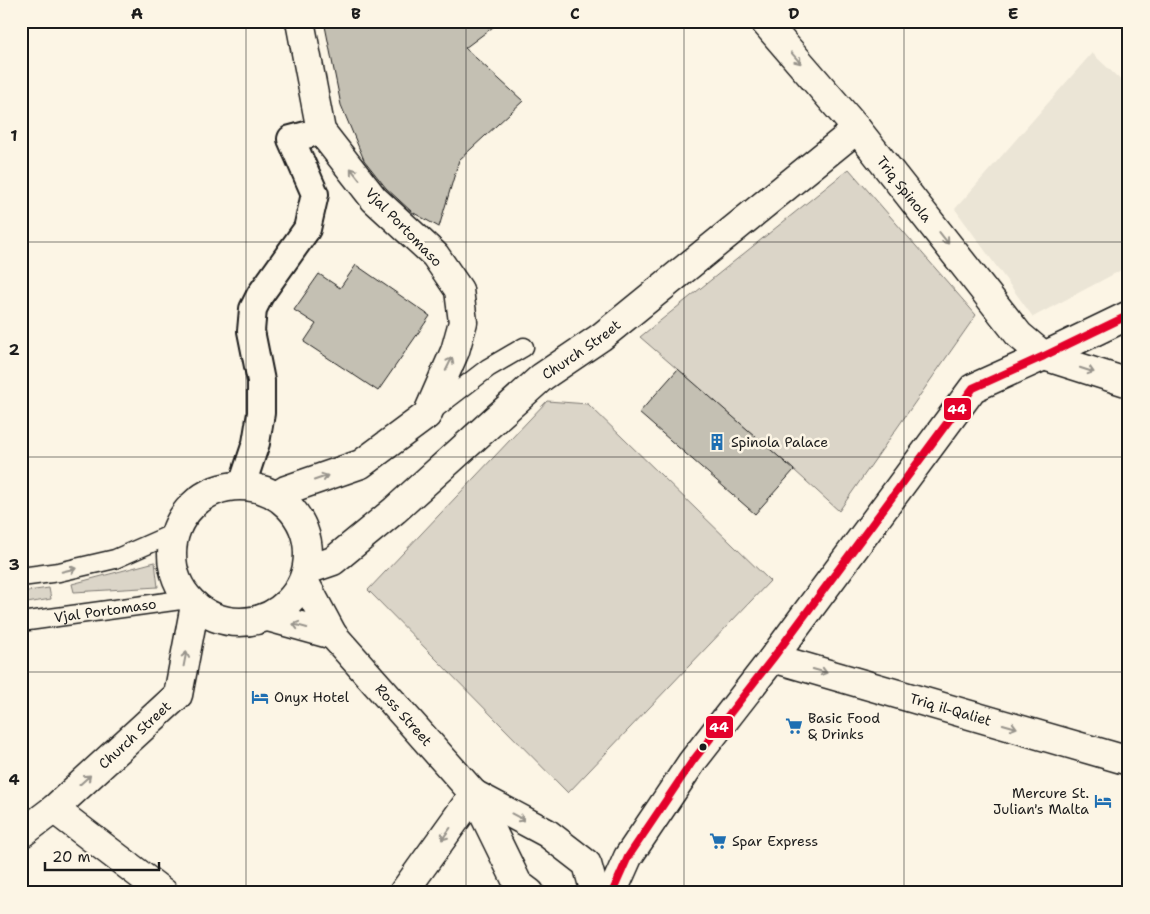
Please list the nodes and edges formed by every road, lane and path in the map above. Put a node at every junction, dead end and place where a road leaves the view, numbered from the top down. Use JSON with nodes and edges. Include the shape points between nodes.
{"nodes":[{"id":1,"x":300,"y":21,"type":"edge"},
{"id":2,"x":764,"y":21,"type":"edge"},
{"id":3,"x":858,"y":129,"type":"junction"},
{"id":4,"x":321,"y":131,"type":"junction"},
{"id":5,"x":1129,"y":316,"type":"edge"},
{"id":6,"x":524,"y":347,"type":"dead end"},
{"id":7,"x":1044,"y":356,"type":"junction"},
{"id":8,"x":1129,"y":383,"type":"edge"},
{"id":9,"x":427,"y":415,"type":"junction"},
{"id":10,"x":242,"y":485,"type":"junction"},
{"id":11,"x":276,"y":496,"type":"junction"},
{"id":12,"x":174,"y":533,"type":"junction"},
{"id":13,"x":305,"y":575,"type":"junction"},
{"id":14,"x":21,"y":577,"type":"edge"},
{"id":15,"x":191,"y":602,"type":"junction"},
{"id":16,"x":268,"y":617,"type":"junction"},
{"id":17,"x":21,"y":622,"type":"edge"},
{"id":18,"x":333,"y":635,"type":"junction"},
{"id":19,"x":773,"y":658,"type":"junction"},
{"id":20,"x":1129,"y":761,"type":"edge"},
{"id":21,"x":474,"y":794,"type":"junction"},
{"id":22,"x":54,"y":809,"type":"junction"},
{"id":23,"x":21,"y":834,"type":"edge"},
{"id":24,"x":164,"y":893,"type":"edge"},
{"id":25,"x":403,"y":893,"type":"edge"},
{"id":26,"x":530,"y":893,"type":"edge"},
{"id":27,"x":595,"y":893,"type":"edge"},
{"id":28,"x":612,"y":893,"type":"edge"}],
"edges":[{"from":1,"to":4,"type":"street","name":"Vjal Portomaso"},
{"from":2,"to":3,"type":"street","name":"Triq Spinola","one_way":true},
{"from":3,"to":7,"type":"street","name":"Triq Spinola","one_way":true,"via":[[1019,335]]},
{"from":3,"to":13,"type":"street","name":"Church Street","via":[[601,337],[542,376],[333,562]]},
{"from":9,"to":4,"type":"street","name":"Vjal Portomaso","one_way":true,"via":[[459,337],[462,322],[459,290],[435,255],[374,199]]},
{"from":4,"to":10,"type":"street","via":[[291,139],[315,194],[307,229],[253,310],[251,331],[261,381],[260,413],[256,444]]},
{"from":5,"to":7,"type":"street"},
{"from":6,"to":9,"type":"lane","via":[[488,368]]},
{"from":7,"to":8,"type":"street","one_way":true},
{"from":7,"to":19,"type":"street","via":[[972,388]]},
{"from":11,"to":9,"type":"street","name":"Vjal Portomaso","one_way":true,"via":[[361,464]]},
{"from":10,"to":11,"type":"street","via":[[260,488]]},
{"from":10,"to":12,"type":"street","via":[[224,487],[193,503]]},
{"from":11,"to":13,"type":"street","via":[[301,522],[307,539]]},
{"from":14,"to":12,"type":"lane","one_way":true,"via":[[115,559]]},
{"from":12,"to":15,"type":"street","via":[[171,556],[176,579]]},
{"from":13,"to":16,"type":"street","via":[[295,596],[283,609]]},
{"from":13,"to":18,"type":"street","name":"Ross Street"},
{"from":15,"to":16,"type":"street","via":[[211,616],[229,622],[249,622]]},
{"from":15,"to":17,"type":"lane","name":"Vjal Portomaso"},
{"from":22,"to":15,"type":"street","name":"Church Street","one_way":true,"via":[[178,695]]},
{"from":18,"to":16,"type":"street","one_way":true},
{"from":18,"to":21,"type":"street","name":"Ross Street"},
{"from":19,"to":20,"type":"street","name":"Triq il-Qaliet","one_way":true},
{"from":19,"to":28,"type":"street","via":[[692,762],[628,856]]},
{"from":21,"to":25,"type":"street","one_way":true},
{"from":21,"to":26,"type":"street","name":"Ross Street","via":[[518,884]]},
{"from":21,"to":27,"type":"street","name":"Ross Street","one_way":true,"via":[[548,833],[587,864]]},
{"from":22,"to":23,"type":"street","name":"Church Street"},
{"from":22,"to":24,"type":"street"}]}
